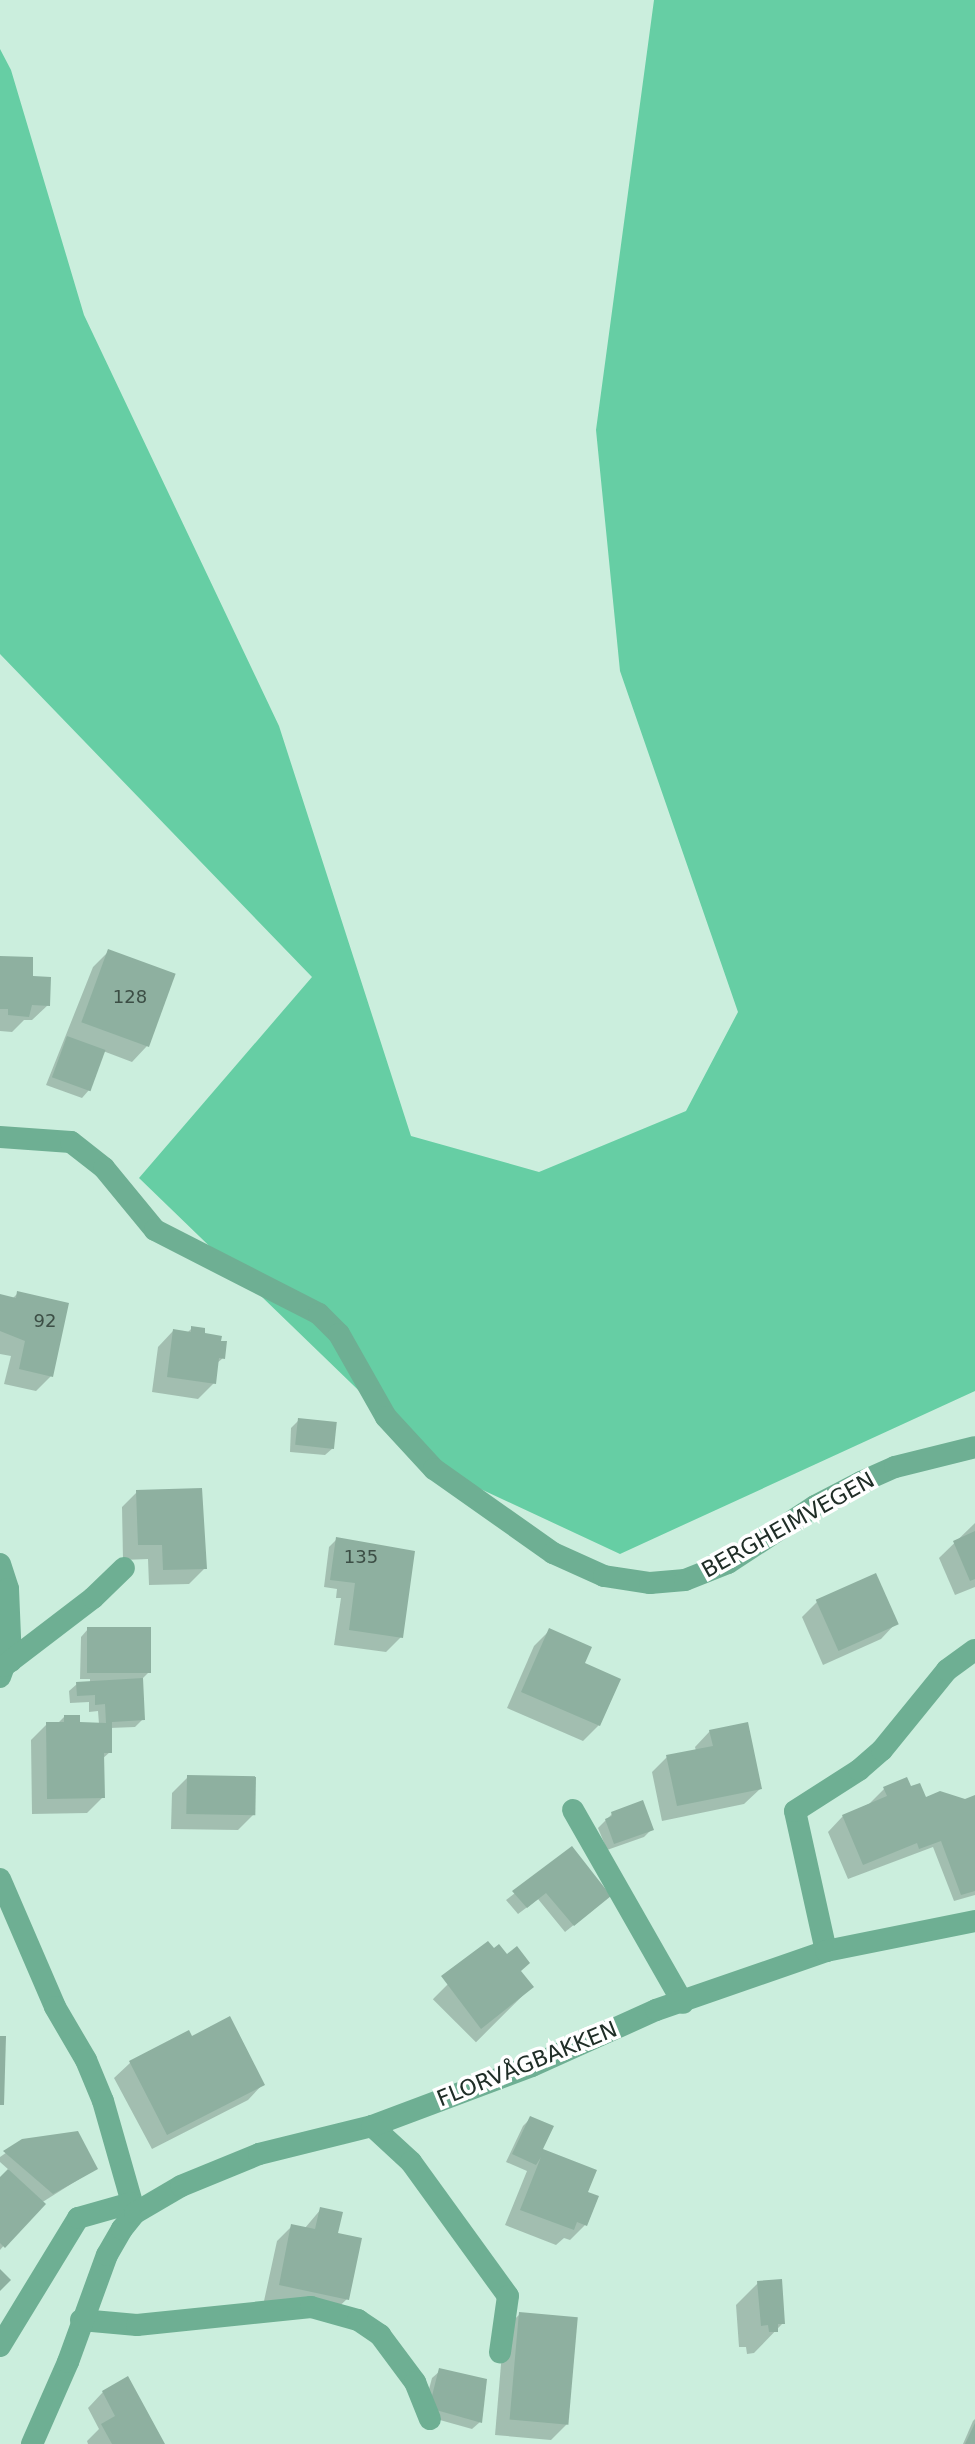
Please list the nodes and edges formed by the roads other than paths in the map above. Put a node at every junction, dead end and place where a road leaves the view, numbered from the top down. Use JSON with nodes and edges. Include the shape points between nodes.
{"nodes":[{"id":1,"x":0,"y":1137,"type":"edge"},
{"id":2,"x":975,"y":1447,"type":"edge"},
{"id":3,"x":0,"y":1564,"type":"edge"},
{"id":4,"x":124,"y":1568,"type":"dead end"},
{"id":5,"x":975,"y":1650,"type":"edge"},
{"id":6,"x":5,"y":1669,"type":"edge"},
{"id":7,"x":573,"y":1810,"type":"dead end"},
{"id":8,"x":0,"y":1879,"type":"edge"},
{"id":9,"x":975,"y":1921,"type":"edge"},
{"id":10,"x":826,"y":1951,"type":"junction"},
{"id":11,"x":683,"y":2003,"type":"junction"},
{"id":12,"x":372,"y":2126,"type":"junction"},
{"id":13,"x":133,"y":2208,"type":"junction"},
{"id":14,"x":81,"y":2320,"type":"junction"},
{"id":15,"x":0,"y":2346,"type":"edge"},
{"id":16,"x":500,"y":2352,"type":"dead end"},
{"id":17,"x":430,"y":2419,"type":"dead end"},
{"id":18,"x":32,"y":2444,"type":"edge"}],
"edges":[{"from":1,"to":2,"type":"street","name":"BERGHEIMVEGEN","via":[[71,1142],[104,1168],[155,1230],[319,1314],[339,1334],[386,1417],[434,1469],[553,1553],[604,1576],[650,1583],[685,1580],[728,1563],[861,1482],[895,1467]]},
{"from":3,"to":6,"type":"street","via":[[8,1589]]},
{"from":4,"to":6,"type":"street"},
{"from":5,"to":10,"type":"street","via":[[947,1670],[882,1750],[795,1811]]},
{"from":7,"to":11,"type":"street"},
{"from":8,"to":13,"type":"street","via":[[103,2101]]},
{"from":9,"to":10,"type":"street","name":"FLORVÅGBAKKEN"},
{"from":10,"to":11,"type":"street","name":"FLORVÅGBAKKEN"},
{"from":11,"to":12,"type":"street","name":"FLORVÅGBAKKEN"},
{"from":12,"to":13,"type":"street","name":"FLORVÅGBAKKEN","via":[[239,2161]]},
{"from":12,"to":16,"type":"street","via":[[411,2162],[508,2296]]},
{"from":13,"to":14,"type":"street","name":"FLORVÅGBAKKEN"},
{"from":13,"to":15,"type":"street","name":"FLORVÅGBAKKEN","via":[[78,2218]]},
{"from":14,"to":17,"type":"street","via":[[137,2325],[253,2311],[323,2310],[358,2320],[380,2335],[415,2382]]},
{"from":14,"to":18,"type":"street","name":"FLORVÅGBAKKEN"}]}
